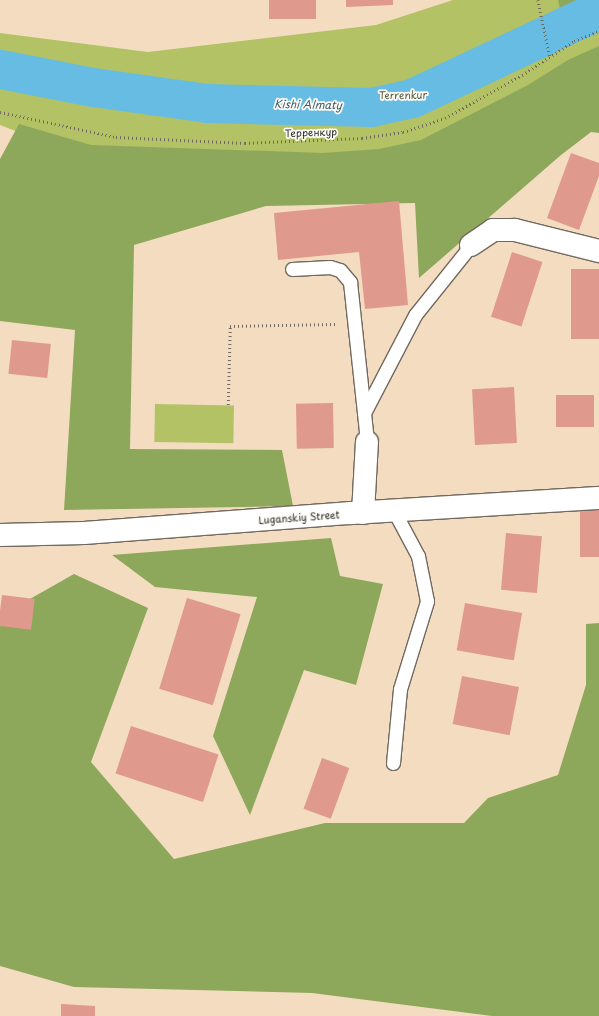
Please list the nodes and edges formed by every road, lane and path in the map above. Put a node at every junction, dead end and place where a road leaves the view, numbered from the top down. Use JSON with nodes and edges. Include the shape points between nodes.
{"nodes":[{"id":1,"x":538,"y":0,"type":"edge"},
{"id":2,"x":599,"y":31,"type":"edge"},
{"id":3,"x":550,"y":57,"type":"junction"},
{"id":4,"x":0,"y":112,"type":"edge"},
{"id":5,"x":471,"y":245,"type":"joint"},
{"id":6,"x":599,"y":251,"type":"edge"},
{"id":7,"x":292,"y":269,"type":"dead end"},
{"id":8,"x":356,"y":336,"type":"junction"},
{"id":9,"x":228,"y":405,"type":"dead end"},
{"id":10,"x":364,"y":413,"type":"junction"},
{"id":11,"x":368,"y":442,"type":"joint"},
{"id":12,"x":599,"y":498,"type":"edge"},
{"id":13,"x":394,"y":511,"type":"junction"},
{"id":14,"x":363,"y":513,"type":"junction"},
{"id":15,"x":0,"y":535,"type":"edge"},
{"id":16,"x":393,"y":763,"type":"dead end"}],
"edges":[{"from":1,"to":3,"type":"path"},
{"from":2,"to":3,"type":"path","name":"Терренкур","via":[[574,41]]},
{"from":3,"to":4,"type":"path","name":"Терренкур","via":[[445,118],[403,132],[362,138],[245,143],[116,137]]},
{"from":5,"to":6,"type":"street","via":[[493,230],[515,230]]},
{"from":5,"to":10,"type":"lane","via":[[415,315]]},
{"from":7,"to":8,"type":"lane","via":[[330,267],[340,270],[350,282]]},
{"from":8,"to":9,"type":"path","via":[[336,337],[335,323],[230,326]]},
{"from":8,"to":10,"type":"lane"},
{"from":10,"to":11,"type":"lane"},
{"from":11,"to":14,"type":"street"},
{"from":12,"to":13,"type":"street","name":"Luganskiy Street"},
{"from":13,"to":14,"type":"street","name":"Luganskiy Street"},
{"from":13,"to":16,"type":"lane","via":[[418,556],[427,601],[400,689]]},
{"from":14,"to":15,"type":"street","name":"Luganskiy Street","via":[[84,532]]}]}
